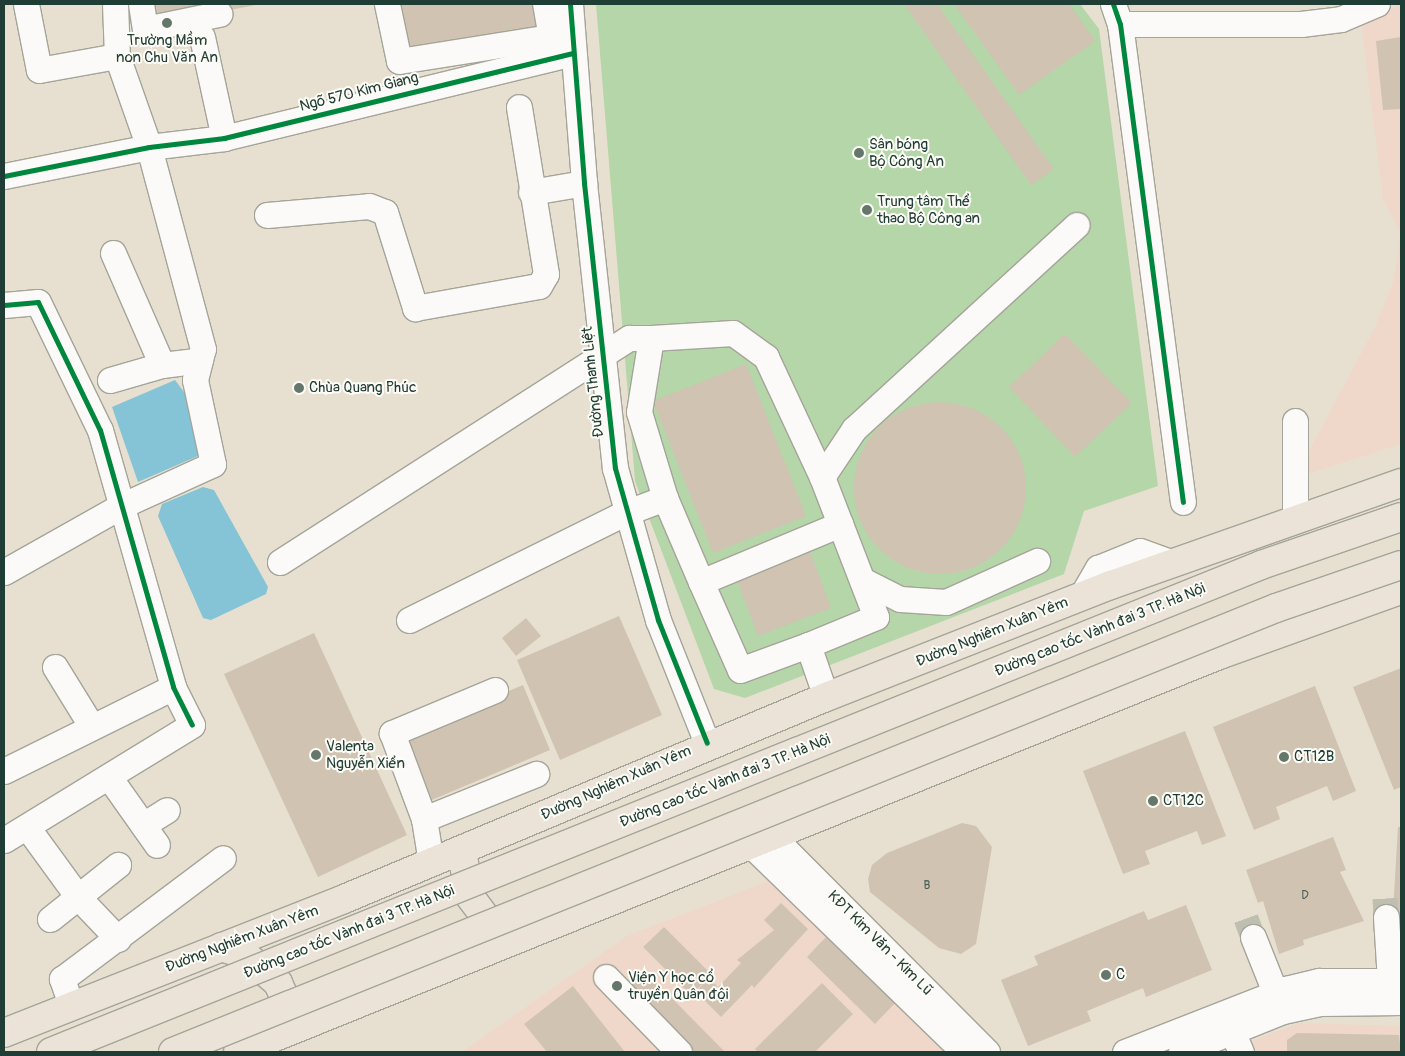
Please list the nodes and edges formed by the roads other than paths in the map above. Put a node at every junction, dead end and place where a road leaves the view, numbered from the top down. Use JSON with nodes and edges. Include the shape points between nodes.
{"nodes":[{"id":1,"x":26,"y":4,"type":"edge"},
{"id":2,"x":115,"y":4,"type":"edge"},
{"id":3,"x":141,"y":4,"type":"edge"},
{"id":4,"x":387,"y":4,"type":"edge"},
{"id":5,"x":546,"y":4,"type":"edge"},
{"id":6,"x":570,"y":4,"type":"edge"},
{"id":7,"x":1377,"y":4,"type":"edge"},
{"id":8,"x":220,"y":14,"type":"dead end"},
{"id":9,"x":1117,"y":14,"type":"edge"},
{"id":10,"x":202,"y":37,"type":"dead end"},
{"id":11,"x":573,"y":53,"type":"junction"},
{"id":12,"x":117,"y":56,"type":"junction"},
{"id":13,"x":519,"y":107,"type":"dead end"},
{"id":14,"x":224,"y":138,"type":"junction"},
{"id":15,"x":149,"y":147,"type":"junction"},
{"id":16,"x":4,"y":176,"type":"edge"},
{"id":17,"x":584,"y":183,"type":"junction"},
{"id":18,"x":531,"y":192,"type":"junction"},
{"id":19,"x":267,"y":215,"type":"dead end"},
{"id":20,"x":1077,"y":225,"type":"dead end"},
{"id":21,"x":113,"y":253,"type":"dead end"},
{"id":22,"x":4,"y":305,"type":"edge"},
{"id":23,"x":651,"y":338,"type":"junction"},
{"id":24,"x":602,"y":354,"type":"junction"},
{"id":25,"x":200,"y":360,"type":"junction"},
{"id":26,"x":162,"y":365,"type":"junction"},
{"id":27,"x":110,"y":380,"type":"dead end"},
{"id":28,"x":1295,"y":421,"type":"dead end"},
{"id":29,"x":822,"y":477,"type":"junction"},
{"id":30,"x":1401,"y":483,"type":"edge"},
{"id":31,"x":665,"y":498,"type":"junction"},
{"id":32,"x":1183,"y":502,"type":"dead end"},
{"id":33,"x":121,"y":506,"type":"junction"},
{"id":34,"x":625,"y":513,"type":"junction"},
{"id":35,"x":1401,"y":517,"type":"edge"},
{"id":36,"x":1295,"y":520,"type":"junction"},
{"id":37,"x":840,"y":524,"type":"junction"},
{"id":38,"x":1037,"y":561,"type":"dead end"},
{"id":39,"x":280,"y":562,"type":"dead end"},
{"id":40,"x":1401,"y":565,"type":"edge"},
{"id":41,"x":4,"y":572,"type":"edge"},
{"id":42,"x":862,"y":580,"type":"junction"},
{"id":43,"x":701,"y":582,"type":"junction"},
{"id":44,"x":1401,"y":590,"type":"edge"},
{"id":45,"x":409,"y":620,"type":"dead end"},
{"id":46,"x":808,"y":645,"type":"junction"},
{"id":47,"x":55,"y":667,"type":"dead end"},
{"id":48,"x":173,"y":688,"type":"junction"},
{"id":49,"x":495,"y":690,"type":"dead end"},
{"id":50,"x":826,"y":696,"type":"junction"},
{"id":51,"x":92,"y":728,"type":"junction"},
{"id":52,"x":707,"y":743,"type":"junction"},
{"id":53,"x":4,"y":771,"type":"edge"},
{"id":54,"x":536,"y":774,"type":"dead end"},
{"id":55,"x":110,"y":777,"type":"junction"},
{"id":56,"x":167,"y":810,"type":"dead end"},
{"id":57,"x":424,"y":818,"type":"junction"},
{"id":58,"x":27,"y":826,"type":"junction"},
{"id":59,"x":760,"y":839,"type":"junction"},
{"id":60,"x":4,"y":840,"type":"edge"},
{"id":61,"x":467,"y":848,"type":"junction"},
{"id":62,"x":223,"y":858,"type":"dead end"},
{"id":63,"x":431,"y":862,"type":"junction"},
{"id":64,"x":118,"y":865,"type":"dead end"},
{"id":65,"x":78,"y":897,"type":"junction"},
{"id":66,"x":1386,"y":916,"type":"tunnel mouth"},
{"id":67,"x":50,"y":919,"type":"dead end"},
{"id":68,"x":1254,"y":937,"type":"tunnel mouth"},
{"id":69,"x":508,"y":939,"type":"junction"},
{"id":70,"x":118,"y":940,"type":"junction"},
{"id":71,"x":221,"y":947,"type":"junction"},
{"id":72,"x":606,"y":978,"type":"dead end"},
{"id":73,"x":1398,"y":988,"type":"edge"},
{"id":74,"x":1358,"y":991,"type":"junction"},
{"id":75,"x":1275,"y":992,"type":"junction"},
{"id":76,"x":926,"y":1002,"type":"junction"},
{"id":77,"x":71,"y":1006,"type":"junction"},
{"id":78,"x":1243,"y":1027,"type":"edge"},
{"id":79,"x":4,"y":1033,"type":"edge"},
{"id":80,"x":281,"y":1035,"type":"junction"},
{"id":81,"x":4,"y":1042,"type":"edge"},
{"id":82,"x":665,"y":1048,"type":"edge"},
{"id":83,"x":11,"y":1052,"type":"edge"},
{"id":84,"x":51,"y":1052,"type":"edge"},
{"id":85,"x":173,"y":1052,"type":"edge"},
{"id":86,"x":238,"y":1052,"type":"edge"},
{"id":87,"x":964,"y":1052,"type":"edge"},
{"id":88,"x":987,"y":1052,"type":"edge"},
{"id":89,"x":1125,"y":1052,"type":"edge"},
{"id":90,"x":1181,"y":1052,"type":"edge"}],
"edges":[{"from":1,"to":12,"type":"street","via":[[39,70]]},
{"from":2,"to":12,"type":"street"},
{"from":3,"to":8,"type":"street","via":[[145,29]]},
{"from":4,"to":5,"type":"street","via":[[399,61],[551,37]]},
{"from":6,"to":11,"type":"street","name":"Đường Thanh Liệt"},
{"from":7,"to":9,"type":"street","via":[[1342,19],[1301,24]]},
{"from":9,"to":32,"type":"street"},
{"from":10,"to":14,"type":"street"},
{"from":11,"to":14,"type":"street","name":"Ngõ 570 Kim Giang"},
{"from":11,"to":17,"type":"street","name":"Đường Thanh Liệt"},
{"from":12,"to":15,"type":"street"},
{"from":13,"to":18,"type":"street"},
{"from":14,"to":15,"type":"street","name":"Ngõ 570 Kim Giang"},
{"from":15,"to":16,"type":"street","name":"Ngõ 570 Kim Giang"},
{"from":15,"to":25,"type":"street","via":[[203,349]]},
{"from":17,"to":18,"type":"street"},
{"from":17,"to":24,"type":"street","name":"Đường Thanh Liệt"},
{"from":18,"to":19,"type":"street","via":[[544,282],[415,308],[385,212],[369,206]]},
{"from":20,"to":29,"type":"street","via":[[854,429]]},
{"from":21,"to":26,"type":"street"},
{"from":22,"to":33,"type":"street","via":[[38,302],[100,430]]},
{"from":23,"to":24,"type":"street","via":[[629,338]]},
{"from":23,"to":29,"type":"street","via":[[733,333],[766,357]]},
{"from":23,"to":31,"type":"street","via":[[639,412]]},
{"from":24,"to":34,"type":"street","name":"Đường Thanh Liệt","via":[[615,468]]},
{"from":24,"to":39,"type":"street"},
{"from":25,"to":26,"type":"street"},
{"from":25,"to":33,"type":"street","via":[[194,380],[213,464]]},
{"from":26,"to":27,"type":"street"},
{"from":28,"to":36,"type":"street"},
{"from":29,"to":37,"type":"street"},
{"from":30,"to":36,"type":"main road","name":"Đường Nghiêm Xuân Yêm"},
{"from":31,"to":34,"type":"street"},
{"from":31,"to":43,"type":"street"},
{"from":33,"to":41,"type":"street"},
{"from":33,"to":48,"type":"street"},
{"from":34,"to":45,"type":"street"},
{"from":34,"to":52,"type":"street","name":"Đường Thanh Liệt","via":[[658,620]]},
{"from":35,"to":84,"type":"main road","name":"Đường cao tốc Vành đai 3 TP. Hà Nội","bridge":true,"via":[[1252,569]]},
{"from":36,"to":50,"type":"main road","name":"Đường Nghiêm Xuân Yêm","via":[[1081,597]]},
{"from":37,"to":42,"type":"street"},
{"from":37,"to":43,"type":"street"},
{"from":38,"to":42,"type":"street","via":[[946,602],[900,599]]},
{"from":40,"to":85,"type":"main road","bridge":true,"via":[[1276,608]]},
{"from":42,"to":46,"type":"street","via":[[876,617]]},
{"from":43,"to":46,"type":"street","via":[[740,670]]},
{"from":44,"to":59,"type":"main road","via":[[1228,652]]},
{"from":46,"to":50,"type":"street"},
{"from":47,"to":51,"type":"street"},
{"from":48,"to":51,"type":"street"},
{"from":48,"to":55,"type":"street","via":[[192,726]]},
{"from":49,"to":57,"type":"street","via":[[392,733]]},
{"from":50,"to":52,"type":"main road","name":"Đường Nghiêm Xuân Yêm"},
{"from":51,"to":53,"type":"street"},
{"from":52,"to":61,"type":"main road","name":"Đường Nghiêm Xuân Yêm"},
{"from":54,"to":57,"type":"street"},
{"from":55,"to":56,"type":"street","via":[[150,835]]},
{"from":55,"to":58,"type":"street"},
{"from":57,"to":63,"type":"street"},
{"from":58,"to":60,"type":"street"},
{"from":58,"to":65,"type":"street"},
{"from":59,"to":69,"type":"main road"},
{"from":59,"to":76,"type":"street","name":"KĐT Kim Văn - Kim Lũ"},
{"from":61,"to":63,"type":"main road","name":"Đường Nghiêm Xuân Yêm"},
{"from":61,"to":69,"type":"main road","via":[[462,869],[468,894],[488,922]]},
{"from":62,"to":70,"type":"street"},
{"from":63,"to":71,"type":"main road","name":"Đường Nghiêm Xuân Yêm"},
{"from":64,"to":65,"type":"street"},
{"from":65,"to":67,"type":"street"},
{"from":65,"to":70,"type":"street"},
{"from":66,"to":73,"type":"street"},
{"from":68,"to":75,"type":"street"},
{"from":69,"to":80,"type":"main road"},
{"from":70,"to":77,"type":"street","via":[[62,979]]},
{"from":71,"to":77,"type":"main road","name":"Đường Nghiêm Xuân Yêm"},
{"from":71,"to":80,"type":"main road","via":[[244,954],[278,983],[283,994]]},
{"from":72,"to":82,"type":"street"},
{"from":73,"to":74,"type":"street"},
{"from":74,"to":75,"type":"street","via":[[1319,981]]},
{"from":74,"to":78,"type":"street"},
{"from":75,"to":78,"type":"street"},
{"from":76,"to":87,"type":"street","name":"KĐT Kim Văn - Kim Lũ"},
{"from":76,"to":88,"type":"street","name":"KĐT Kim Văn - Kim Lũ"},
{"from":77,"to":79,"type":"main road","name":"Đường Nghiêm Xuân Yêm"},
{"from":78,"to":89,"type":"street"},
{"from":78,"to":90,"type":"street"},
{"from":80,"to":86,"type":"main road"},
{"from":81,"to":83,"type":"main road"}]}
